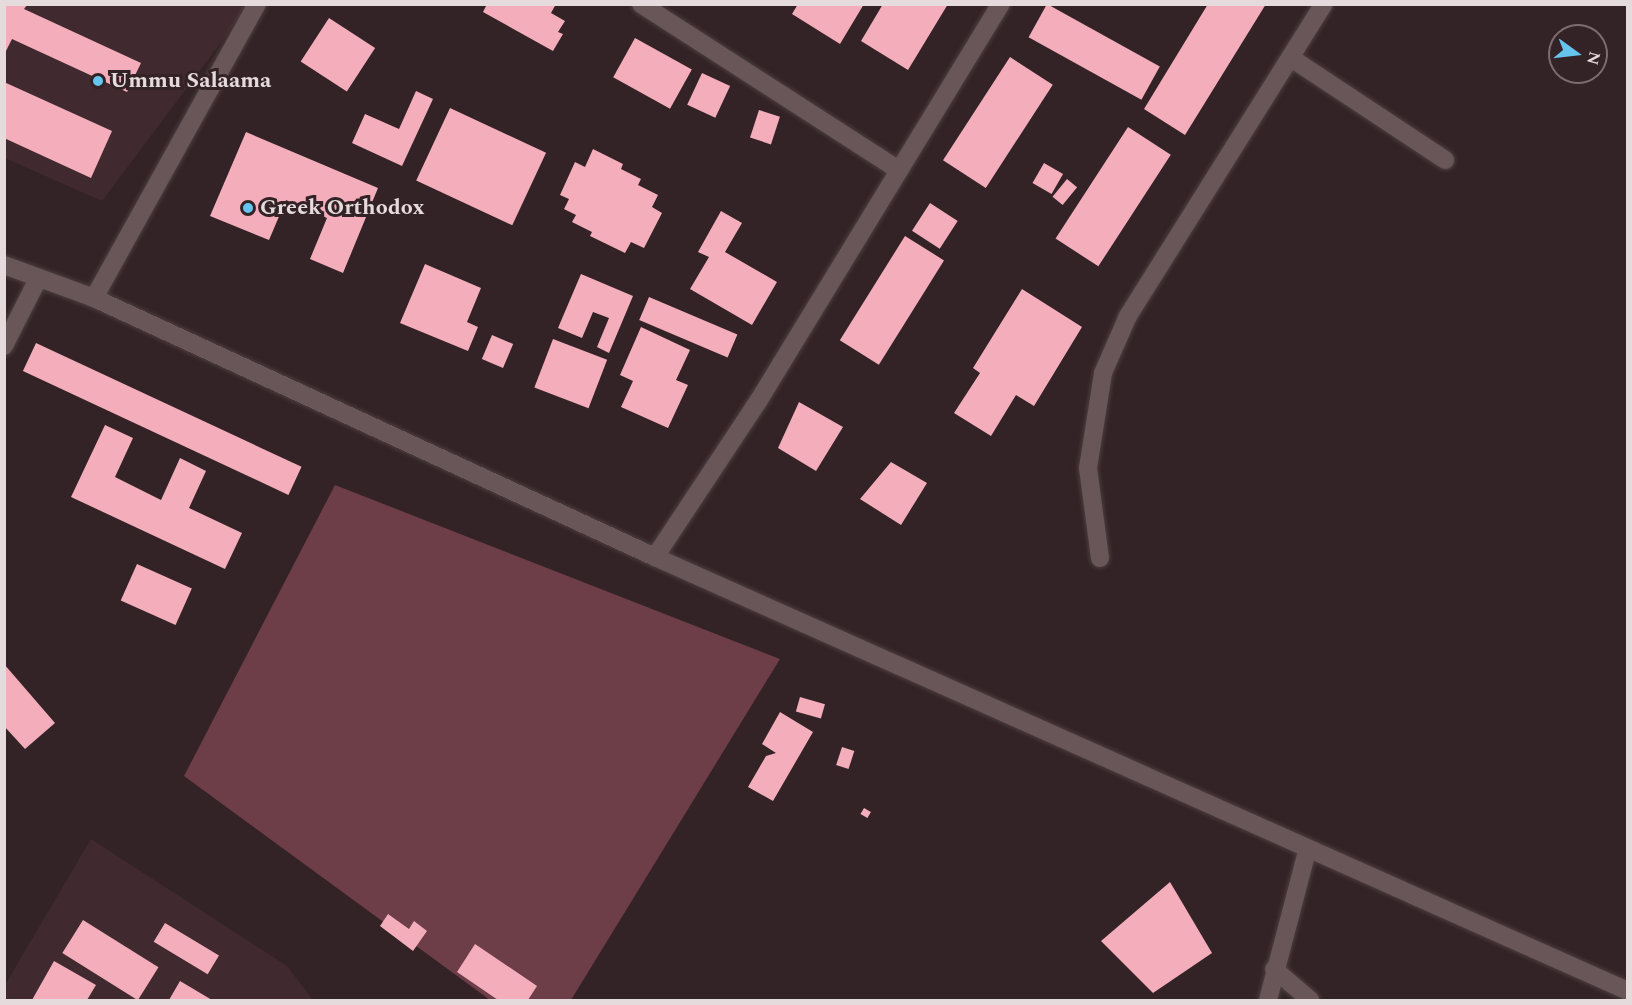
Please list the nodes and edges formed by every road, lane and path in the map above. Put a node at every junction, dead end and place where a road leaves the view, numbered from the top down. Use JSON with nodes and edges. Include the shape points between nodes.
{"nodes":[{"id":1,"x":257,"y":4,"type":"edge"},
{"id":2,"x":641,"y":4,"type":"edge"},
{"id":3,"x":1001,"y":4,"type":"edge"},
{"id":4,"x":1324,"y":4,"type":"edge"},
{"id":5,"x":1291,"y":58,"type":"junction"},
{"id":6,"x":1445,"y":160,"type":"dead end"},
{"id":7,"x":898,"y":170,"type":"junction"},
{"id":8,"x":4,"y":265,"type":"edge"},
{"id":9,"x":38,"y":279,"type":"junction"},
{"id":10,"x":94,"y":298,"type":"junction"},
{"id":11,"x":4,"y":346,"type":"edge"},
{"id":12,"x":654,"y":557,"type":"junction"},
{"id":13,"x":1100,"y":558,"type":"dead end"},
{"id":14,"x":1307,"y":851,"type":"junction"},
{"id":15,"x":1274,"y":969,"type":"junction"},
{"id":16,"x":1628,"y":991,"type":"edge"},
{"id":17,"x":1268,"y":1000,"type":"edge"},
{"id":18,"x":1310,"y":1000,"type":"edge"}],
"edges":[{"from":1,"to":10,"type":"street"},
{"from":2,"to":7,"type":"street"},
{"from":3,"to":7,"type":"street"},
{"from":4,"to":5,"type":"street"},
{"from":5,"to":6,"type":"street"},
{"from":5,"to":13,"type":"street","via":[[1128,316],[1103,374],[1088,468]]},
{"from":7,"to":12,"type":"street","via":[[759,400]]},
{"from":8,"to":9,"type":"street"},
{"from":9,"to":10,"type":"street"},
{"from":9,"to":11,"type":"street"},
{"from":10,"to":12,"type":"street"},
{"from":12,"to":14,"type":"street"},
{"from":14,"to":15,"type":"street"},
{"from":14,"to":16,"type":"street"},
{"from":15,"to":17,"type":"street"},
{"from":15,"to":18,"type":"street"}]}
